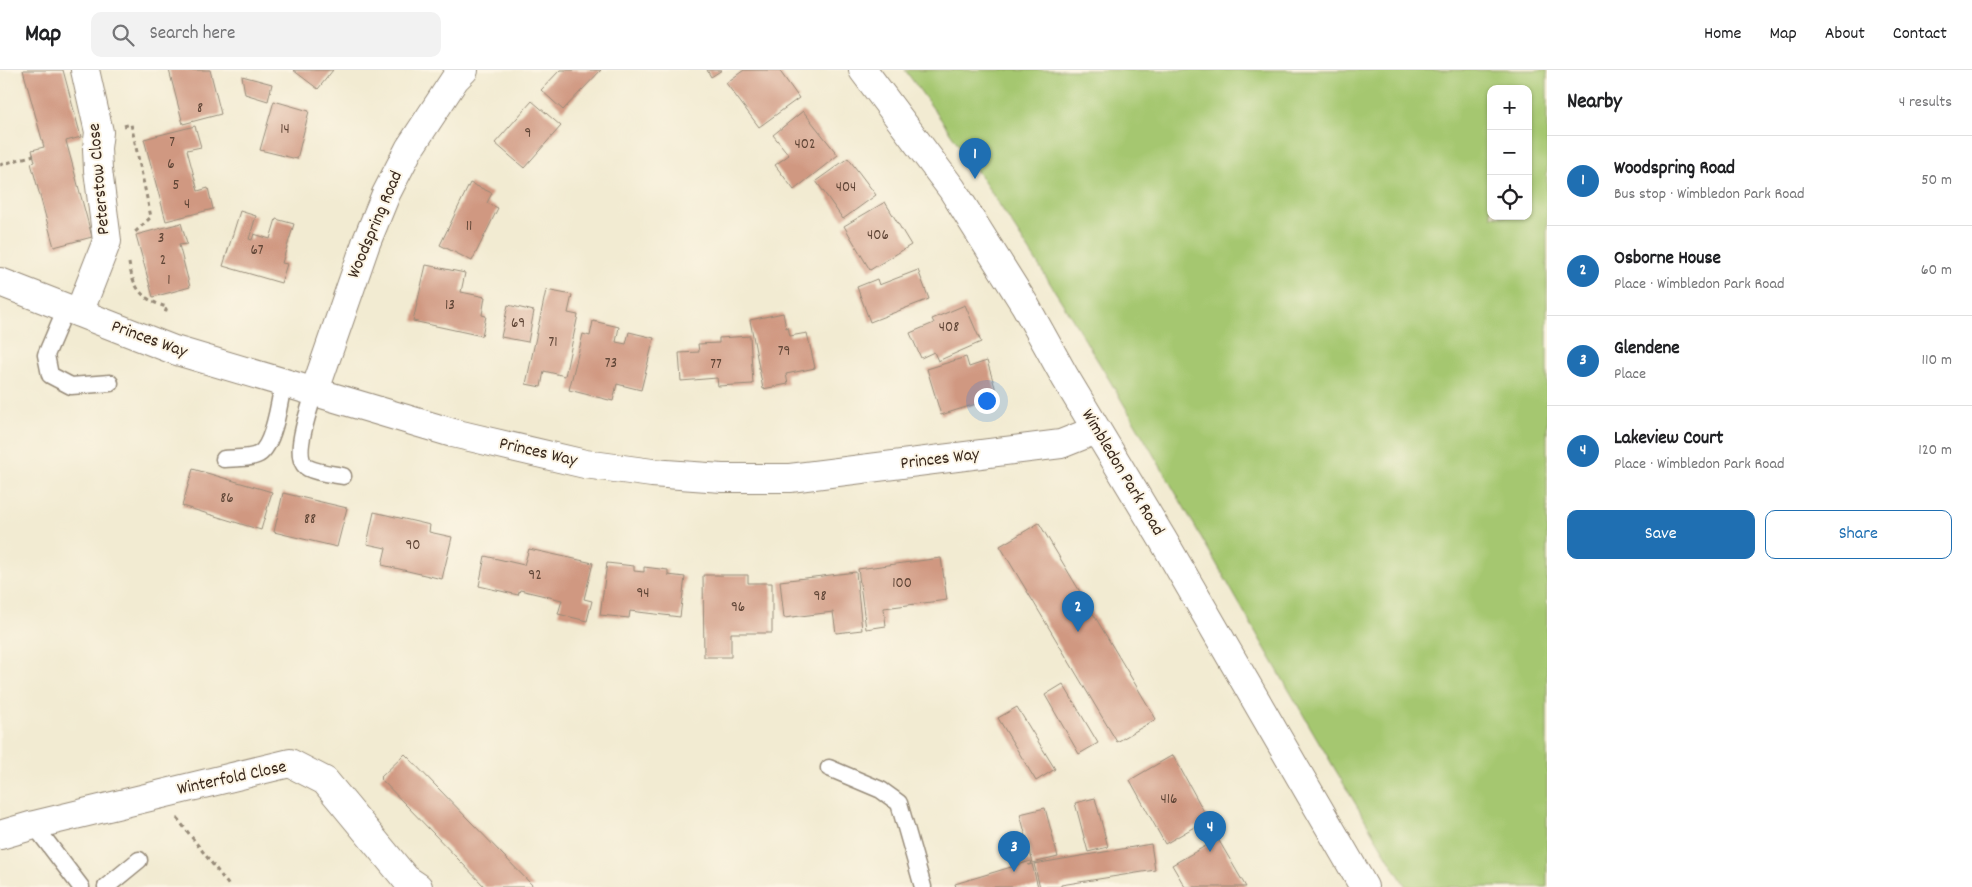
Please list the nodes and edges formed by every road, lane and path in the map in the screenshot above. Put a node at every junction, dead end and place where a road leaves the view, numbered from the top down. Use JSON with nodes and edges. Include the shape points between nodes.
{"nodes":[{"id":1,"x":84,"y":70,"type":"edge"},
{"id":2,"x":464,"y":70,"type":"edge"},
{"id":3,"x":863,"y":70,"type":"edge"},
{"id":4,"x":99,"y":132,"type":"junction"},
{"id":5,"x":34,"y":155,"type":"dead end"},
{"id":6,"x":0,"y":165,"type":"edge"},
{"id":7,"x":131,"y":236,"type":"dead end"},
{"id":8,"x":128,"y":256,"type":"dead end"},
{"id":9,"x":0,"y":282,"type":"edge"},
{"id":10,"x":72,"y":311,"type":"junction"},
{"id":11,"x":155,"y":343,"type":"junction"},
{"id":12,"x":110,"y":383,"type":"dead end"},
{"id":13,"x":283,"y":383,"type":"junction"},
{"id":14,"x":314,"y":393,"type":"junction"},
{"id":15,"x":1096,"y":430,"type":"junction"},
{"id":16,"x":224,"y":459,"type":"dead end"},
{"id":17,"x":343,"y":476,"type":"dead end"},
{"id":18,"x":829,"y":768,"type":"dead end"},
{"id":19,"x":159,"y":794,"type":"junction"},
{"id":20,"x":34,"y":825,"type":"junction"},
{"id":21,"x":0,"y":835,"type":"edge"},
{"id":22,"x":139,"y":860,"type":"dead end"},
{"id":23,"x":81,"y":887,"type":"edge"},
{"id":24,"x":106,"y":887,"type":"edge"},
{"id":25,"x":230,"y":887,"type":"edge"},
{"id":26,"x":418,"y":887,"type":"edge"},
{"id":27,"x":923,"y":887,"type":"edge"},
{"id":28,"x":1364,"y":887,"type":"edge"}],
"edges":[{"from":1,"to":4,"type":"street","name":"Peterstow Close"},
{"from":2,"to":14,"type":"street","name":"Woodspring Road","via":[[409,149],[386,194]]},
{"from":3,"to":15,"type":"street","name":"Wimbledon Park Road","via":[[952,189],[1025,305]]},
{"from":4,"to":7,"type":"path","via":[[131,124],[152,217]]},
{"from":4,"to":10,"type":"street","name":"Peterstow Close","via":[[98,170],[107,241]]},
{"from":5,"to":6,"type":"path"},
{"from":8,"to":11,"type":"path","via":[[132,278],[143,296],[167,307]]},
{"from":9,"to":10,"type":"street","name":"Princes Way"},
{"from":10,"to":11,"type":"street","name":"Princes Way"},
{"from":10,"to":12,"type":"lane","via":[[46,355],[50,375],[71,386]]},
{"from":11,"to":13,"type":"street","name":"Princes Way"},
{"from":13,"to":14,"type":"street","name":"Princes Way"},
{"from":13,"to":16,"type":"lane","via":[[267,446],[254,456]]},
{"from":14,"to":15,"type":"street","name":"Princes Way","via":[[452,434],[585,464],[722,478],[790,478],[1018,450],[1061,444]]},
{"from":14,"to":17,"type":"lane","via":[[300,460],[306,467]]},
{"from":15,"to":28,"type":"street","name":"Wimbledon Park Road"},
{"from":18,"to":27,"type":"lane","via":[[881,790],[898,803]]},
{"from":19,"to":20,"type":"street","name":"Winterfold Close"},
{"from":19,"to":25,"type":"path"},
{"from":19,"to":26,"type":"street","name":"Winterfold Close","via":[[290,763],[325,781],[406,879]]},
{"from":20,"to":21,"type":"street","name":"Winterfold Close"},
{"from":20,"to":23,"type":"lane"},
{"from":22,"to":24,"type":"lane"}]}
